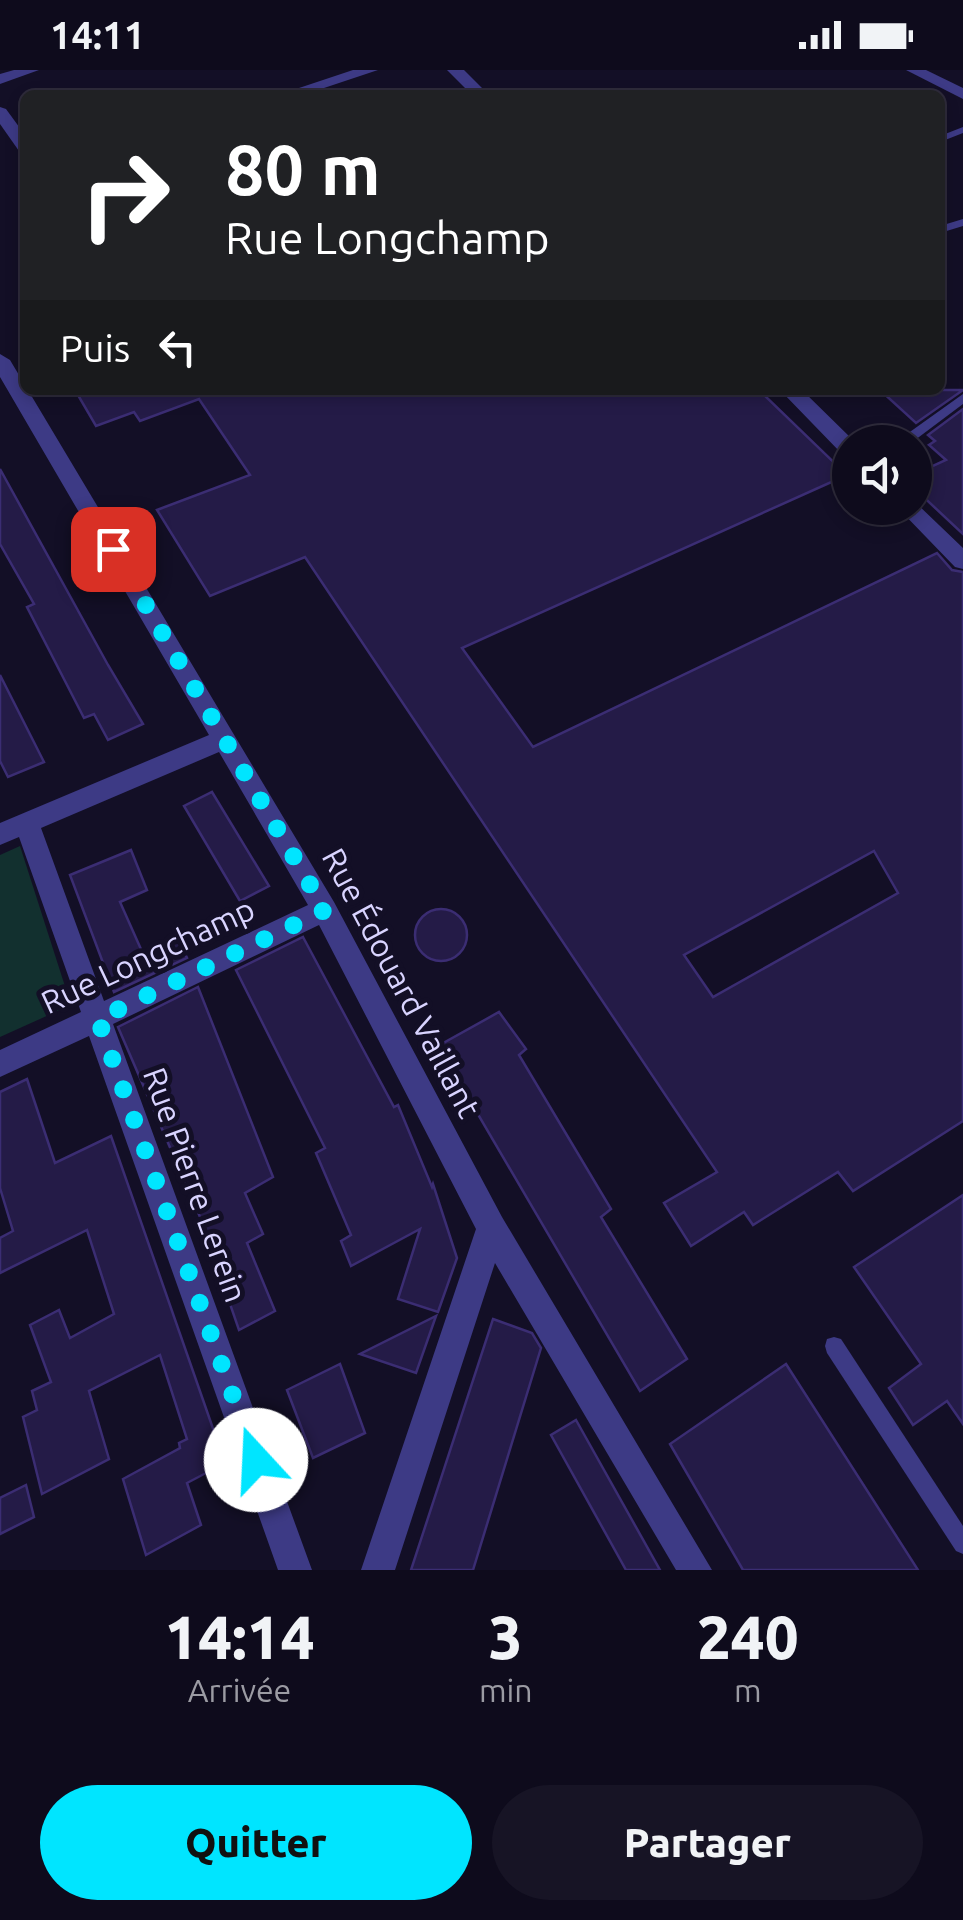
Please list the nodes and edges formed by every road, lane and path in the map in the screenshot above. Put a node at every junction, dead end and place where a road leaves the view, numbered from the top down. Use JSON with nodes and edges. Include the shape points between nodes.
{"nodes":[{"id":1,"x":31,"y":70,"type":"edge"},
{"id":2,"x":370,"y":70,"type":"edge"},
{"id":3,"x":455,"y":70,"type":"edge"},
{"id":4,"x":914,"y":70,"type":"edge"},
{"id":5,"x":0,"y":79,"type":"edge"},
{"id":6,"x":303,"y":90,"type":"edge"},
{"id":7,"x":476,"y":90,"type":"edge"},
{"id":8,"x":963,"y":94,"type":"edge"},
{"id":9,"x":0,"y":112,"type":"edge"},
{"id":10,"x":20,"y":140,"type":"edge"},
{"id":11,"x":0,"y":360,"type":"edge"},
{"id":12,"x":20,"y":393,"type":"edge"},
{"id":13,"x":21,"y":395,"type":"edge"},
{"id":14,"x":795,"y":395,"type":"edge"},
{"id":15,"x":963,"y":398,"type":"edge"},
{"id":16,"x":927,"y":425,"type":"edge"},
{"id":17,"x":832,"y":432,"type":"edge"},
{"id":18,"x":926,"y":525,"type":"edge"},
{"id":19,"x":963,"y":561,"type":"edge"},
{"id":20,"x":226,"y":738,"type":"junction"},
{"id":21,"x":14,"y":829,"type":"edge"},
{"id":22,"x":325,"y":910,"type":"junction"},
{"id":23,"x":98,"y":1019,"type":"junction"},
{"id":24,"x":0,"y":1064,"type":"edge"},
{"id":25,"x":492,"y":1228,"type":"junction"},
{"id":26,"x":834,"y":1346,"type":"dead end"},
{"id":27,"x":963,"y":1544,"type":"edge"},
{"id":28,"x":295,"y":1570,"type":"edge"},
{"id":29,"x":378,"y":1570,"type":"edge"},
{"id":30,"x":695,"y":1570,"type":"edge"}],
"edges":[{"from":1,"to":5,"type":"street"},
{"from":2,"to":6,"type":"street"},
{"from":3,"to":7,"type":"street"},
{"from":4,"to":8,"type":"street"},
{"from":9,"to":10,"type":"street"},
{"from":11,"to":12,"type":"street","name":"Rue Édouard Vaillant"},
{"from":13,"to":20,"type":"street","name":"Rue Édouard Vaillant"},
{"from":14,"to":17,"type":"street"},
{"from":15,"to":16,"type":"lane"},
{"from":18,"to":19,"type":"street"},
{"from":20,"to":21,"type":"street"},
{"from":20,"to":22,"type":"street","name":"Rue Édouard Vaillant"},
{"from":21,"to":23,"type":"street","name":"Rue Pierre Lerein"},
{"from":22,"to":23,"type":"street","name":"Rue Longchamp"},
{"from":22,"to":25,"type":"street","name":"Rue Édouard Vaillant"},
{"from":23,"to":24,"type":"street","name":"Rue Longchamp"},
{"from":23,"to":28,"type":"street","name":"Rue Pierre Lerein"},
{"from":25,"to":29,"type":"street"},
{"from":25,"to":30,"type":"street","name":"Rue Édouard Vaillant"},
{"from":26,"to":27,"type":"lane"}]}
